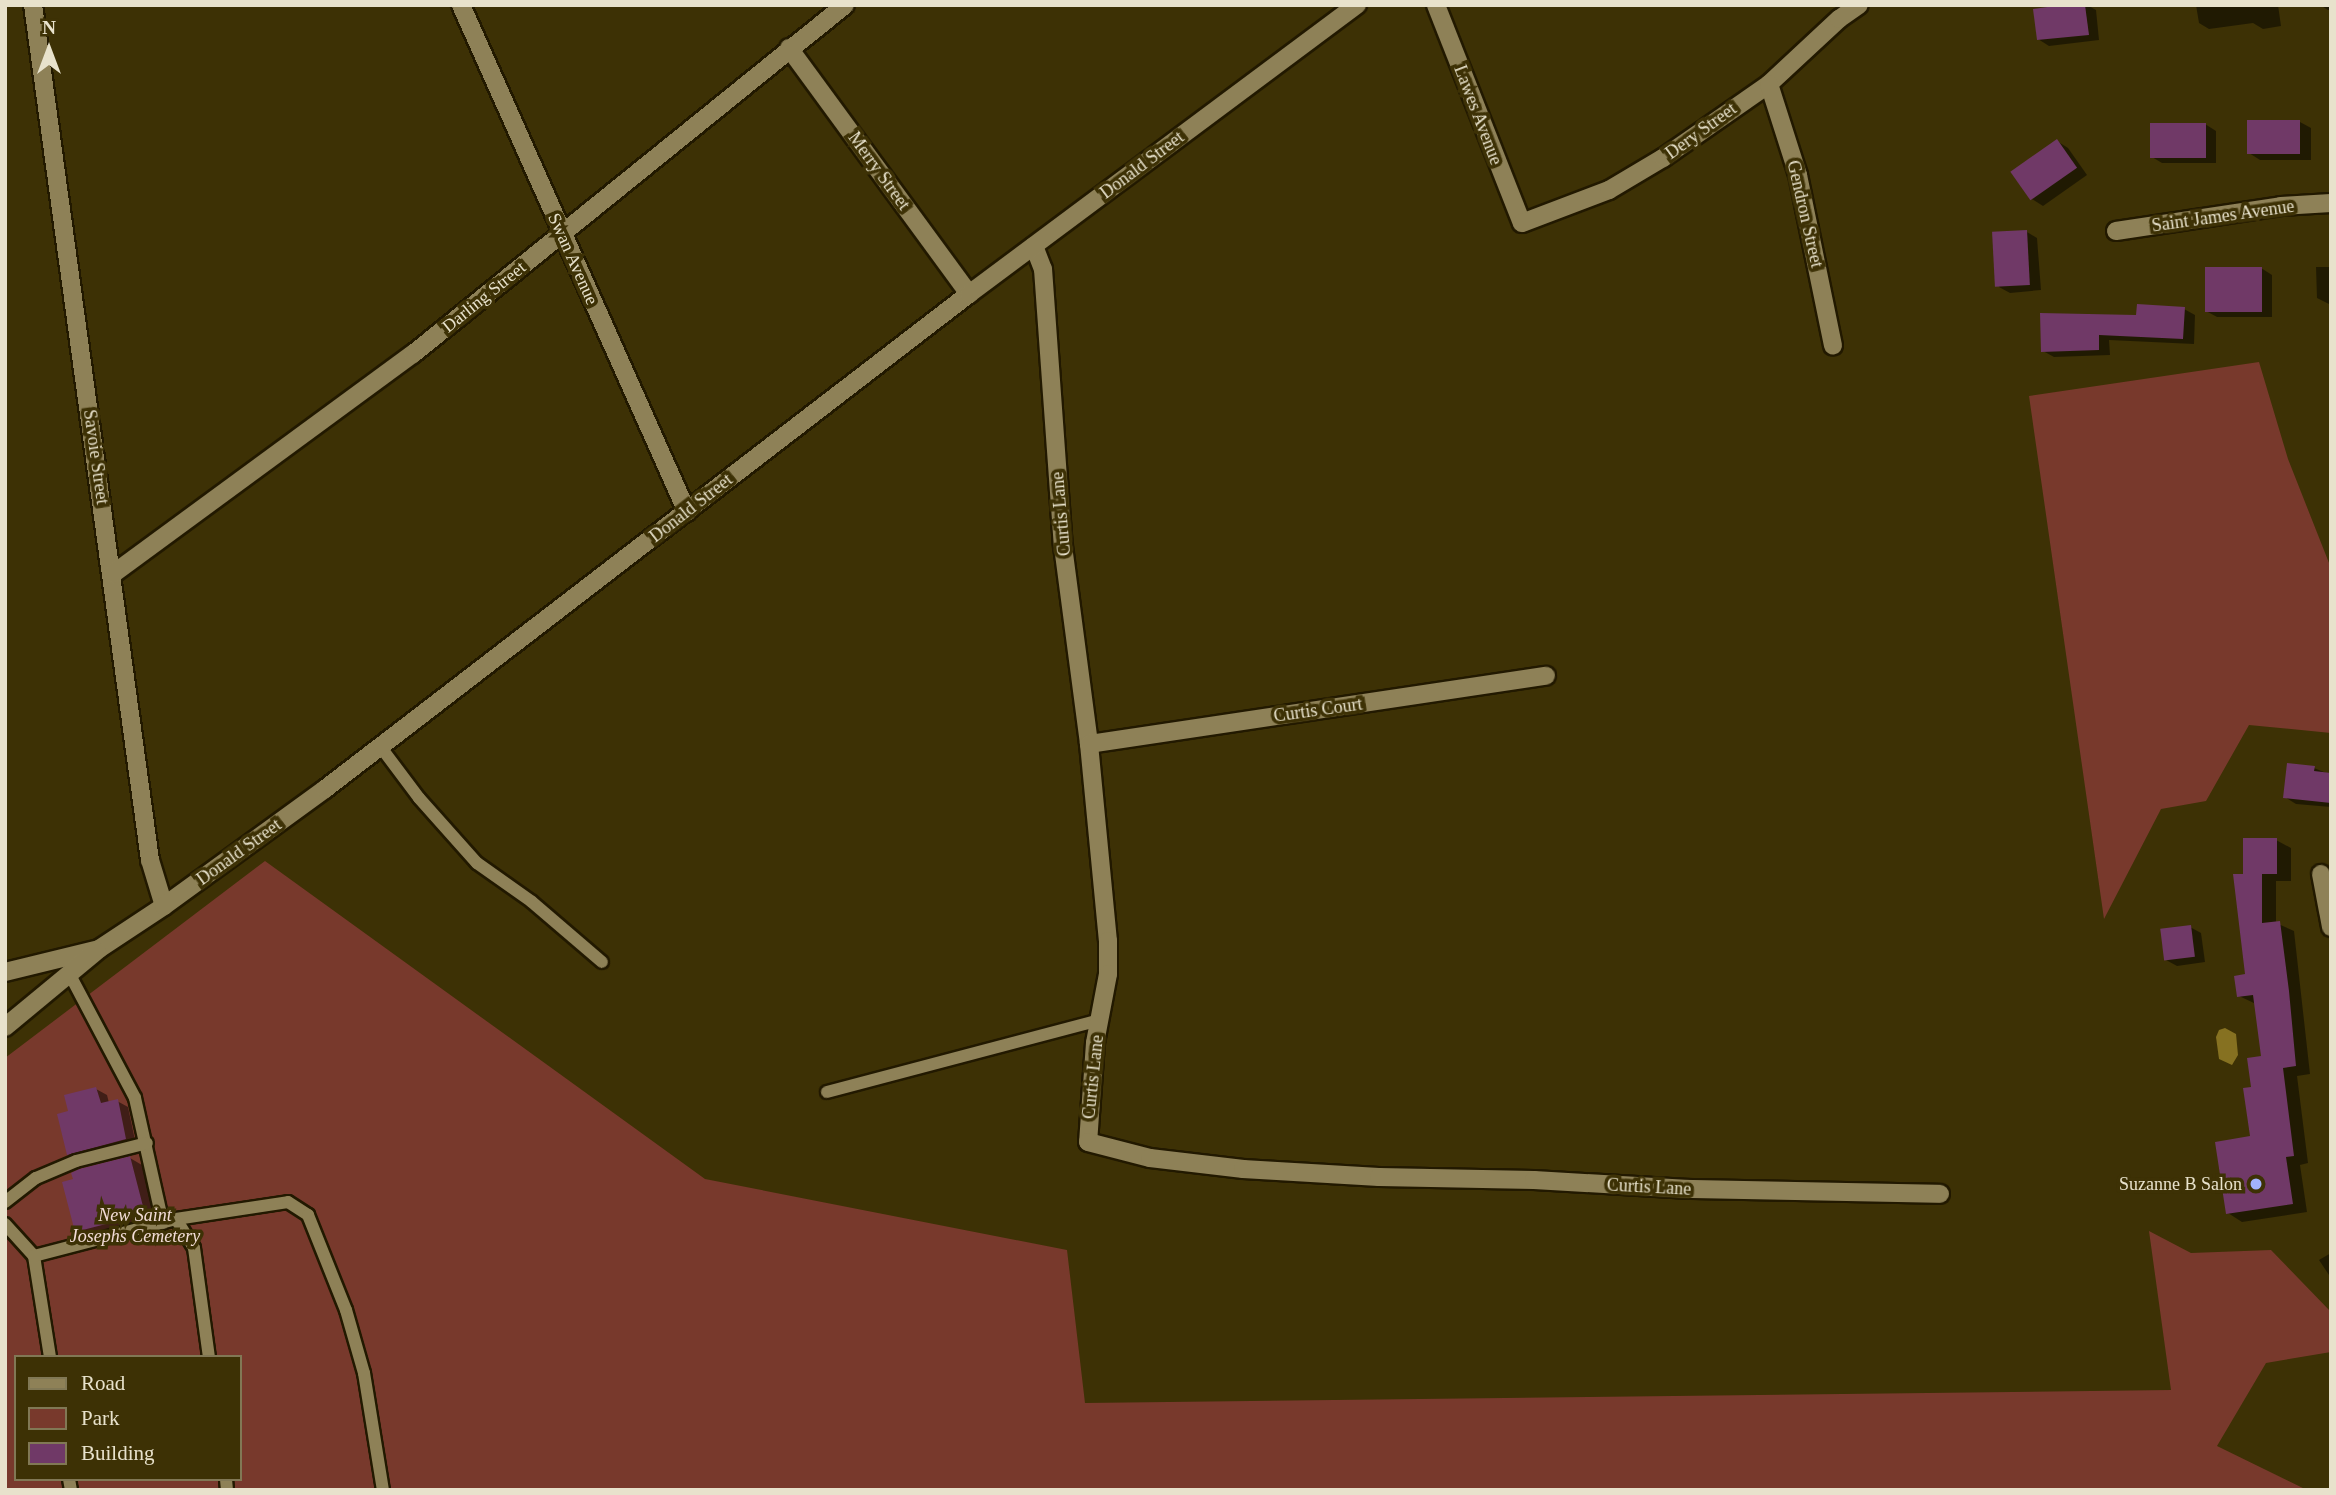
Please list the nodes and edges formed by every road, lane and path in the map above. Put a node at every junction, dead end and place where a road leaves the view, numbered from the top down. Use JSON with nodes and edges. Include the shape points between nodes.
{"nodes":[{"id":1,"x":33,"y":5,"type":"edge"},
{"id":2,"x":461,"y":5,"type":"edge"},
{"id":3,"x":845,"y":5,"type":"edge"},
{"id":4,"x":1357,"y":5,"type":"edge"},
{"id":5,"x":1436,"y":5,"type":"edge"},
{"id":6,"x":1859,"y":5,"type":"edge"},
{"id":7,"x":789,"y":48,"type":"junction"},
{"id":8,"x":1769,"y":84,"type":"junction"},
{"id":9,"x":2331,"y":203,"type":"edge"},
{"id":10,"x":1522,"y":223,"type":"joint"},
{"id":11,"x":2116,"y":231,"type":"dead end"},
{"id":12,"x":562,"y":234,"type":"junction"},
{"id":13,"x":1034,"y":246,"type":"junction"},
{"id":14,"x":969,"y":294,"type":"junction"},
{"id":15,"x":1833,"y":345,"type":"dead end"},
{"id":16,"x":687,"y":512,"type":"junction"},
{"id":17,"x":113,"y":574,"type":"junction"},
{"id":18,"x":1546,"y":676,"type":"dead end"},
{"id":19,"x":1089,"y":744,"type":"junction"},
{"id":20,"x":380,"y":746,"type":"junction"},
{"id":21,"x":2321,"y":874,"type":"dead end"},
{"id":22,"x":164,"y":906,"type":"junction"},
{"id":23,"x":2331,"y":927,"type":"edge"},
{"id":24,"x":99,"y":949,"type":"junction"},
{"id":25,"x":602,"y":962,"type":"dead end"},
{"id":26,"x":5,"y":972,"type":"edge"},
{"id":27,"x":70,"y":975,"type":"junction"},
{"id":28,"x":1100,"y":1020,"type":"junction"},
{"id":29,"x":5,"y":1027,"type":"edge"},
{"id":30,"x":827,"y":1092,"type":"dead end"},
{"id":31,"x":147,"y":1143,"type":"junction"},
{"id":32,"x":1940,"y":1194,"type":"dead end"},
{"id":33,"x":5,"y":1202,"type":"edge"},
{"id":34,"x":169,"y":1221,"type":"junction"},
{"id":35,"x":5,"y":1224,"type":"edge"},
{"id":36,"x":34,"y":1256,"type":"junction"},
{"id":37,"x":50,"y":1355,"type":"edge"},
{"id":38,"x":209,"y":1355,"type":"edge"},
{"id":39,"x":383,"y":1490,"type":"edge"}],
"edges":[{"from":1,"to":17,"type":"street","name":"Savoie Street"},
{"from":2,"to":12,"type":"street","name":"Swan Avenue"},
{"from":3,"to":7,"type":"street","name":"Darling Street"},
{"from":4,"to":13,"type":"street","name":"Donald Street"},
{"from":5,"to":10,"type":"street","name":"Lawes Avenue"},
{"from":6,"to":8,"type":"street","name":"Dery Street"},
{"from":7,"to":12,"type":"street","name":"Darling Street"},
{"from":7,"to":14,"type":"street","name":"Merry Street"},
{"from":8,"to":10,"type":"street","name":"Dery Street","via":[[1609,190]]},
{"from":8,"to":15,"type":"street","name":"Gendron Street","via":[[1798,175]]},
{"from":9,"to":11,"type":"street","name":"Saint James Avenue"},
{"from":12,"to":16,"type":"street","name":"Swan Avenue"},
{"from":12,"to":17,"type":"street","name":"Darling Street","via":[[413,354]]},
{"from":13,"to":14,"type":"street","name":"Donald Street"},
{"from":13,"to":19,"type":"street","name":"Curtis Lane","via":[[1043,269],[1063,546]]},
{"from":14,"to":16,"type":"street","name":"Donald Street"},
{"from":16,"to":20,"type":"street","name":"Donald Street"},
{"from":17,"to":22,"type":"street","name":"Savoie Street","via":[[150,860]]},
{"from":18,"to":19,"type":"street","name":"Curtis Court"},
{"from":19,"to":28,"type":"street","name":"Curtis Lane","via":[[1108,941]]},
{"from":20,"to":22,"type":"street","name":"Donald Street"},
{"from":20,"to":25,"type":"lane","via":[[477,863],[532,902]]},
{"from":21,"to":23,"type":"street"},
{"from":22,"to":24,"type":"street","name":"Donald Street"},
{"from":24,"to":26,"type":"street","name":"Donald Street"},
{"from":24,"to":27,"type":"street"},
{"from":27,"to":29,"type":"street"},
{"from":27,"to":31,"type":"lane","via":[[135,1098]]},
{"from":28,"to":30,"type":"lane"},
{"from":28,"to":32,"type":"street","name":"Curtis Lane","via":[[1088,1142],[1150,1158],[1379,1177]]},
{"from":31,"to":33,"type":"lane","via":[[76,1161],[36,1178]]},
{"from":31,"to":34,"type":"lane"},
{"from":34,"to":36,"type":"lane"},
{"from":34,"to":38,"type":"lane","via":[[194,1248]]},
{"from":34,"to":39,"type":"lane","via":[[288,1202],[308,1215],[346,1310],[364,1373]]},
{"from":35,"to":36,"type":"lane"},
{"from":36,"to":37,"type":"lane"}]}
